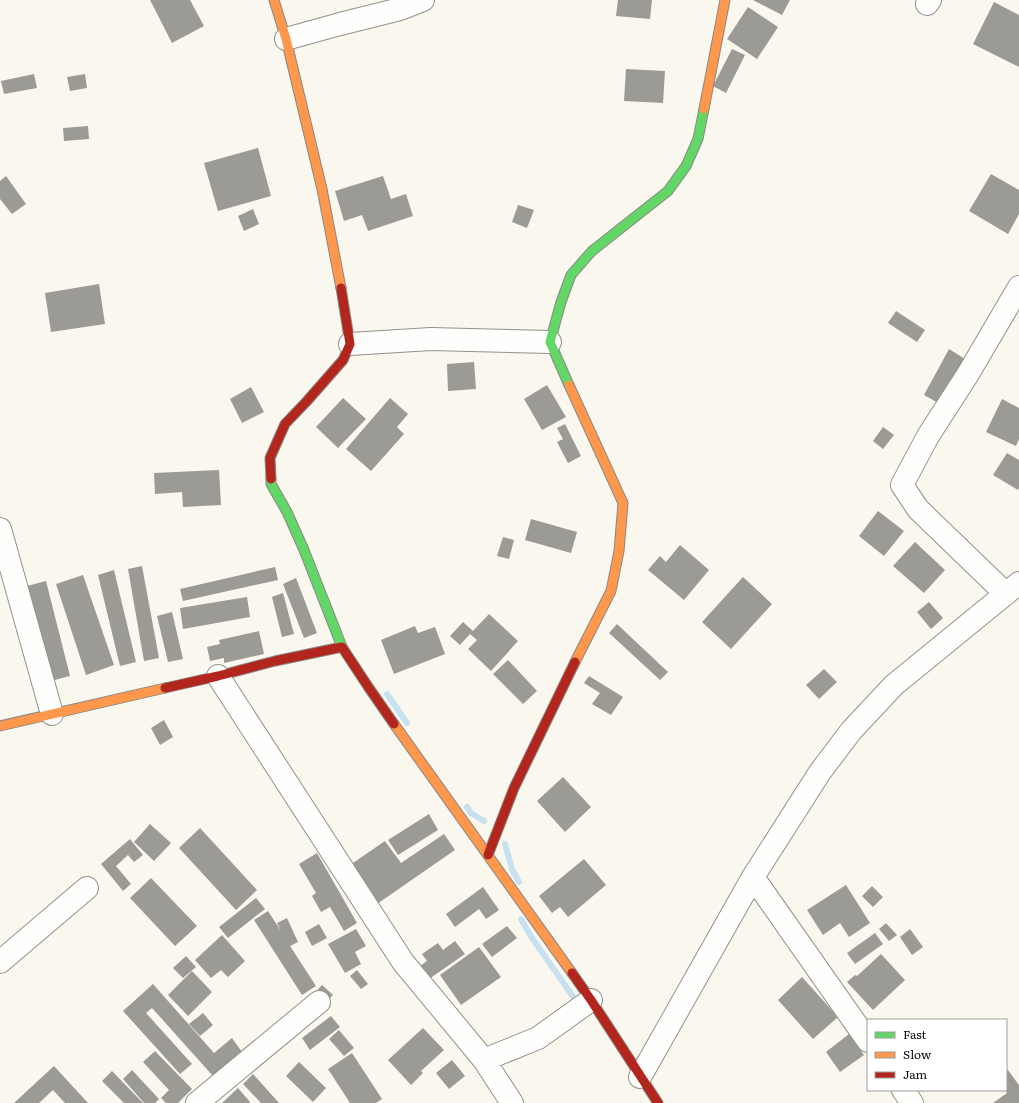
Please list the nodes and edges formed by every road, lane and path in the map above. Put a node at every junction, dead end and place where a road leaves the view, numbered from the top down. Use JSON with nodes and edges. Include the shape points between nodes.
{"nodes":[{"id":1,"x":274,"y":0,"type":"edge"},
{"id":2,"x":423,"y":0,"type":"edge"},
{"id":3,"x":725,"y":0,"type":"edge"},
{"id":4,"x":286,"y":39,"type":"junction"},
{"id":5,"x":1019,"y":287,"type":"edge"},
{"id":6,"x":550,"y":342,"type":"junction"},
{"id":7,"x":350,"y":344,"type":"junction"},
{"id":8,"x":0,"y":529,"type":"edge"},
{"id":9,"x":1012,"y":589,"type":"edge"},
{"id":10,"x":342,"y":647,"type":"junction"},
{"id":11,"x":218,"y":676,"type":"junction"},
{"id":12,"x":52,"y":714,"type":"junction"},
{"id":13,"x":0,"y":726,"type":"edge"},
{"id":14,"x":488,"y":855,"type":"junction"},
{"id":15,"x":753,"y":877,"type":"junction"},
{"id":16,"x":87,"y":888,"type":"dead end"},
{"id":17,"x":0,"y":962,"type":"edge"},
{"id":18,"x":591,"y":1000,"type":"junction"},
{"id":19,"x":319,"y":1002,"type":"dead end"},
{"id":20,"x":867,"y":1040,"type":"edge"},
{"id":21,"x":484,"y":1060,"type":"junction"},
{"id":22,"x":640,"y":1077,"type":"junction"},
{"id":23,"x":904,"y":1091,"type":"edge"},
{"id":24,"x":206,"y":1100,"type":"edge"},
{"id":25,"x":512,"y":1103,"type":"edge"},
{"id":26,"x":658,"y":1103,"type":"edge"},
{"id":27,"x":912,"y":1103,"type":"edge"}],
"edges":[{"from":1,"to":4,"type":"street"},
{"from":2,"to":4,"type":"street","via":[[400,9]]},
{"from":3,"to":6,"type":"street","via":[[698,139],[686,166],[668,191],[592,251],[571,275]]},
{"from":4,"to":7,"type":"street","via":[[322,189]]},
{"from":5,"to":9,"type":"street","via":[[928,436],[902,484],[918,509]]},
{"from":6,"to":7,"type":"street","via":[[431,339]]},
{"from":6,"to":14,"type":"street","via":[[622,503],[619,551],[611,591],[517,781]]},
{"from":7,"to":10,"type":"street","via":[[343,360],[285,424],[270,458],[271,484],[304,550]]},
{"from":8,"to":12,"type":"street"},
{"from":9,"to":15,"type":"street","via":[[894,685],[851,731],[820,772]]},
{"from":10,"to":11,"type":"street"},
{"from":10,"to":14,"type":"street"},
{"from":11,"to":12,"type":"street"},
{"from":11,"to":21,"type":"street","via":[[403,962]]},
{"from":12,"to":13,"type":"street"},
{"from":14,"to":18,"type":"street"},
{"from":15,"to":20,"type":"street"},
{"from":15,"to":22,"type":"street"},
{"from":16,"to":17,"type":"street"},
{"from":18,"to":21,"type":"street","via":[[538,1038]]},
{"from":18,"to":22,"type":"street"},
{"from":19,"to":24,"type":"street"},
{"from":21,"to":25,"type":"street"},
{"from":22,"to":26,"type":"street"},
{"from":23,"to":27,"type":"street"}]}
